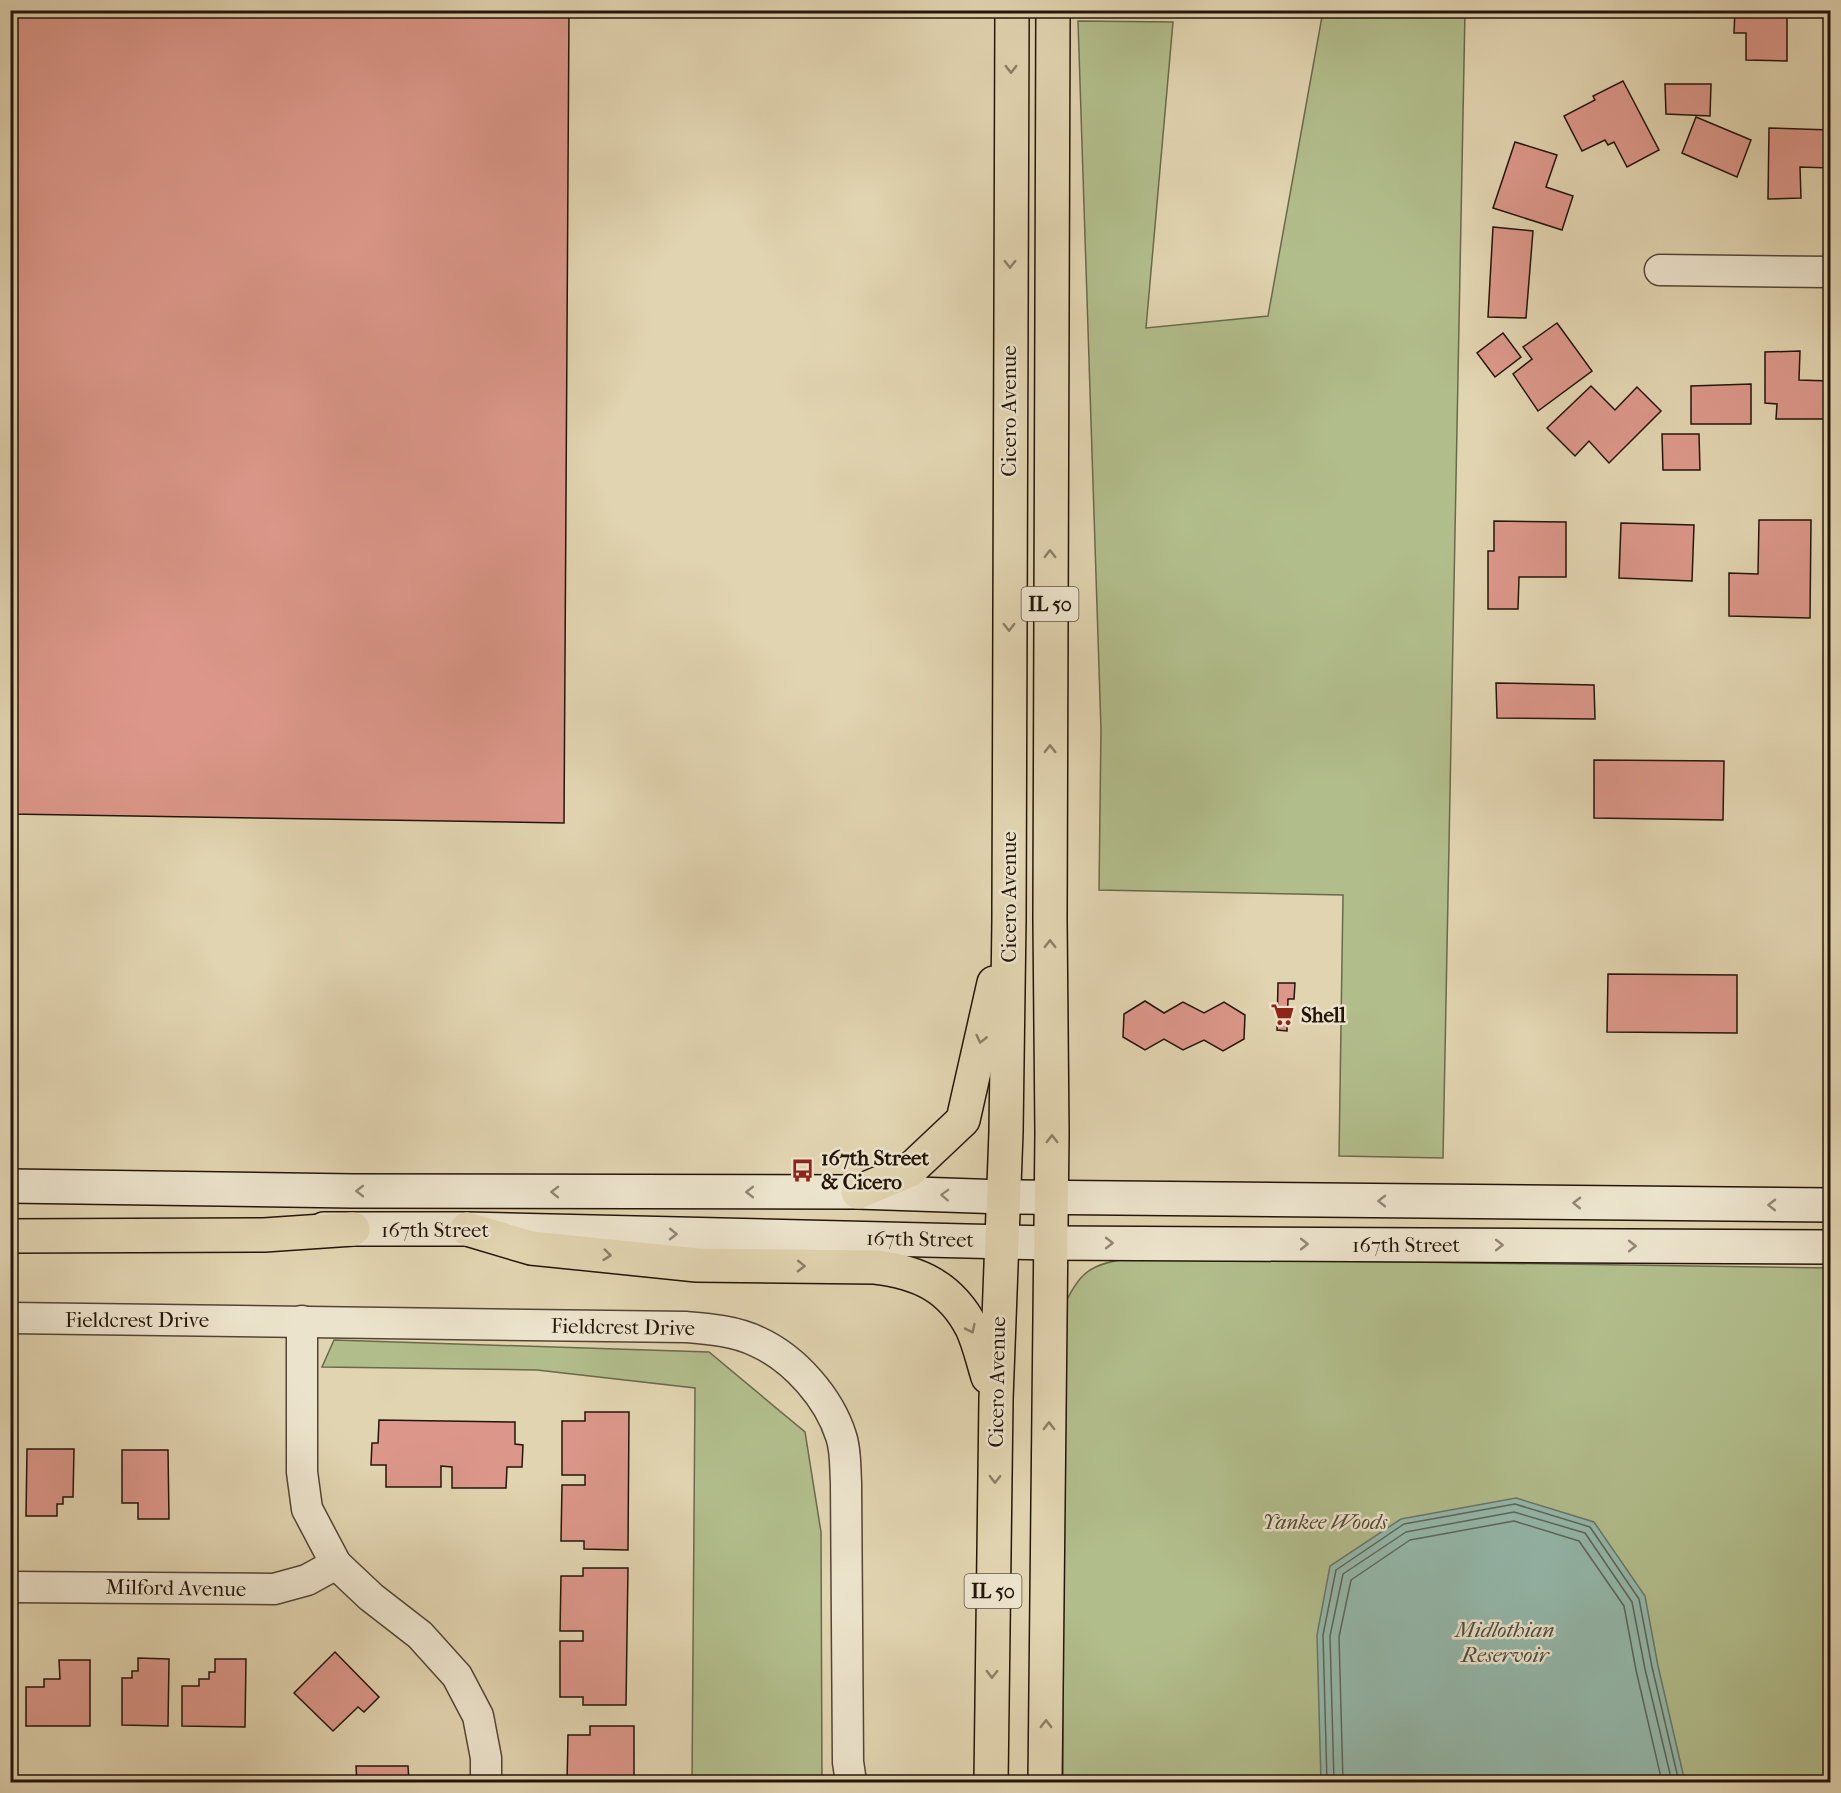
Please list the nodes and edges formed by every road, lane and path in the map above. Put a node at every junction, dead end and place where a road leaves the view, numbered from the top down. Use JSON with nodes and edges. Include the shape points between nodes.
{"nodes":[{"id":1,"x":1012,"y":10,"type":"edge"},
{"id":2,"x":1053,"y":10,"type":"edge"},
{"id":3,"x":1660,"y":270,"type":"dead end"},
{"id":4,"x":1830,"y":272,"type":"edge"},
{"id":5,"x":1009,"y":920,"type":"junction"},
{"id":6,"x":10,"y":1186,"type":"edge"},
{"id":7,"x":858,"y":1192,"type":"junction"},
{"id":8,"x":1004,"y":1197,"type":"junction"},
{"id":9,"x":1051,"y":1198,"type":"junction"},
{"id":10,"x":1830,"y":1205,"type":"edge"},
{"id":11,"x":10,"y":1225,"type":"edge"},
{"id":12,"x":353,"y":1229,"type":"junction"},
{"id":13,"x":467,"y":1229,"type":"junction"},
{"id":14,"x":10,"y":1236,"type":"edge"},
{"id":15,"x":1001,"y":1241,"type":"junction"},
{"id":16,"x":1051,"y":1243,"type":"junction"},
{"id":17,"x":1830,"y":1247,"type":"edge"},
{"id":18,"x":10,"y":1318,"type":"edge"},
{"id":19,"x":302,"y":1321,"type":"junction"},
{"id":20,"x":996,"y":1399,"type":"junction"},
{"id":21,"x":336,"y":1564,"type":"junction"},
{"id":22,"x":10,"y":1587,"type":"edge"},
{"id":23,"x":486,"y":1782,"type":"edge"},
{"id":24,"x":851,"y":1782,"type":"edge"},
{"id":25,"x":991,"y":1782,"type":"edge"},
{"id":26,"x":1045,"y":1782,"type":"edge"}],
"edges":[{"from":1,"to":5,"type":"main road","name":"Cicero Avenue","number":"IL 50","one_way":true},
{"from":9,"to":2,"type":"main road","name":"Cicero Avenue","number":"IL 50","one_way":true},
{"from":3,"to":4,"type":"street"},
{"from":5,"to":7,"type":"main road","one_way":true,"via":[[963,1120],[910,1170]]},
{"from":5,"to":8,"type":"main road","name":"Cicero Avenue","number":"IL 50"},
{"from":7,"to":6,"type":"main road","name":"167th Street","one_way":true},
{"from":8,"to":7,"type":"main road","name":"167th Street","one_way":true},
{"from":8,"to":9,"type":"main road","name":"167th Street"},
{"from":8,"to":15,"type":"main road","name":"Cicero Avenue","number":"IL 50"},
{"from":10,"to":9,"type":"main road","name":"167th Street","one_way":true},
{"from":9,"to":16,"type":"main road","name":"Cicero Avenue","number":"IL 50"},
{"from":11,"to":12,"type":"main road","name":"167th Street"},
{"from":12,"to":13,"type":"main road","name":"167th Street"},
{"from":12,"to":14,"type":"main road","via":[[264,1235]]},
{"from":13,"to":15,"type":"main road","name":"167th Street","one_way":true},
{"from":13,"to":20,"type":"main road","one_way":true,"via":[[531,1248],[697,1264],[900,1270],[920,1277],[958,1305],[973,1330]]},
{"from":15,"to":16,"type":"main road","name":"167th Street"},
{"from":15,"to":20,"type":"main road","name":"Cicero Avenue","number":"IL 50"},
{"from":16,"to":17,"type":"main road","name":"167th Street","one_way":true},
{"from":26,"to":16,"type":"main road","name":"Cicero Avenue","number":"IL 50","one_way":true},
{"from":18,"to":19,"type":"street","name":"Fieldcrest Drive"},
{"from":19,"to":21,"type":"street","via":[[303,1481],[307,1509]]},
{"from":19,"to":24,"type":"street","name":"Fieldcrest Drive","via":[[686,1327],[758,1342],[792,1365],[828,1408],[842,1438]]},
{"from":20,"to":25,"type":"main road","name":"Cicero Avenue","number":"IL 50","one_way":true},
{"from":21,"to":22,"type":"street","name":"Milford Avenue","via":[[307,1580],[274,1589]]},
{"from":21,"to":23,"type":"street","via":[[420,1635],[458,1676],[478,1716]]}]}
